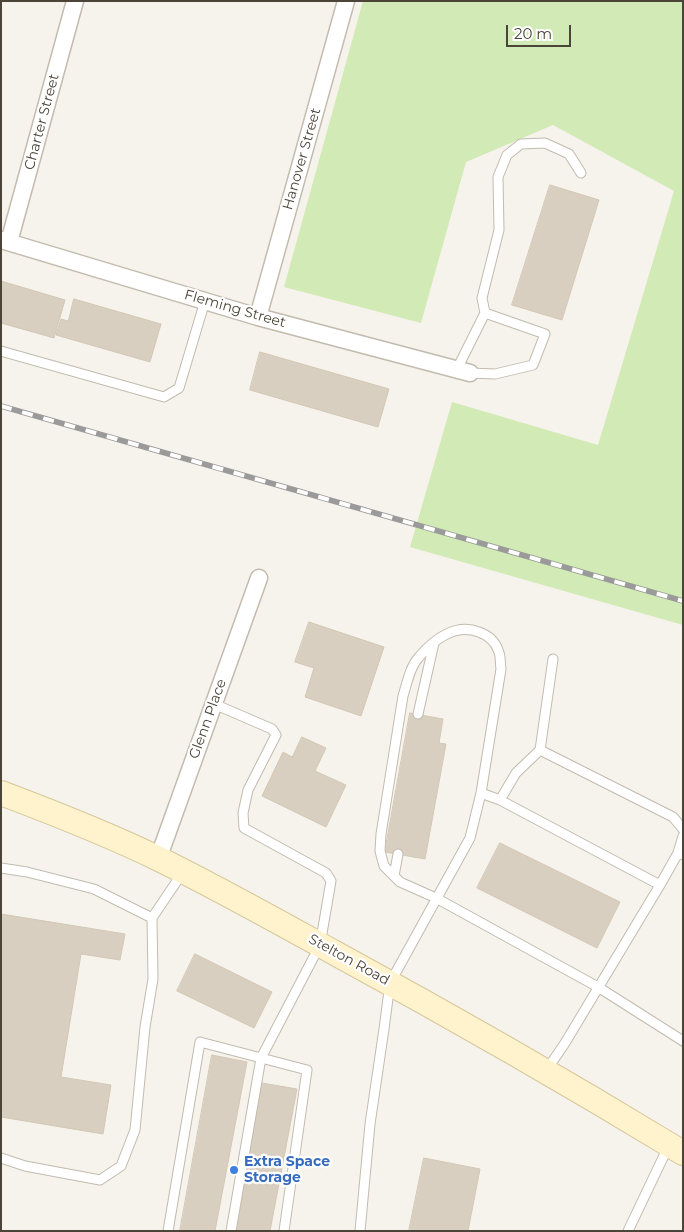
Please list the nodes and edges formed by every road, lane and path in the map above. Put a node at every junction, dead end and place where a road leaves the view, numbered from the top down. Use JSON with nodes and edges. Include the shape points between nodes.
{"nodes":[{"id":1,"x":75,"y":1,"type":"edge"},
{"id":2,"x":346,"y":1,"type":"edge"},
{"id":3,"x":581,"y":173,"type":"dead end"},
{"id":4,"x":5,"y":241,"type":"edge"},
{"id":5,"x":205,"y":301,"type":"junction"},
{"id":6,"x":485,"y":313,"type":"junction"},
{"id":7,"x":258,"y":317,"type":"junction"},
{"id":8,"x":1,"y":351,"type":"edge"},
{"id":9,"x":463,"y":371,"type":"junction"},
{"id":10,"x":259,"y":578,"type":"dead end"},
{"id":11,"x":434,"y":642,"type":"junction"},
{"id":12,"x":553,"y":659,"type":"dead end"},
{"id":13,"x":214,"y":704,"type":"junction"},
{"id":14,"x":418,"y":714,"type":"dead end"},
{"id":15,"x":540,"y":750,"type":"junction"},
{"id":16,"x":1,"y":793,"type":"edge"},
{"id":17,"x":481,"y":793,"type":"junction"},
{"id":18,"x":500,"y":800,"type":"junction"},
{"id":19,"x":683,"y":829,"type":"edge"},
{"id":20,"x":683,"y":836,"type":"edge"},
{"id":21,"x":398,"y":854,"type":"dead end"},
{"id":22,"x":681,"y":854,"type":"edge"},
{"id":23,"x":158,"y":859,"type":"junction"},
{"id":24,"x":1,"y":868,"type":"edge"},
{"id":25,"x":183,"y":872,"type":"junction"},
{"id":26,"x":394,"y":876,"type":"junction"},
{"id":27,"x":660,"y":885,"type":"junction"},
{"id":28,"x":436,"y":898,"type":"junction"},
{"id":29,"x":152,"y":918,"type":"junction"},
{"id":30,"x":320,"y":945,"type":"junction"},
{"id":31,"x":390,"y":983,"type":"junction"},
{"id":32,"x":598,"y":987,"type":"junction"},
{"id":33,"x":683,"y":1041,"type":"edge"},
{"id":34,"x":261,"y":1058,"type":"junction"},
{"id":35,"x":546,"y":1071,"type":"junction"},
{"id":36,"x":676,"y":1149,"type":"edge"},
{"id":37,"x":1,"y":1158,"type":"edge"},
{"id":38,"x":168,"y":1231,"type":"edge"},
{"id":39,"x":231,"y":1231,"type":"edge"},
{"id":40,"x":284,"y":1231,"type":"edge"},
{"id":41,"x":360,"y":1231,"type":"edge"},
{"id":42,"x":628,"y":1231,"type":"edge"}],
"edges":[{"from":1,"to":4,"type":"street","name":"Charter Street"},
{"from":2,"to":7,"type":"street","name":"Hanover Street"},
{"from":3,"to":6,"type":"lane","via":[[569,154],[545,143],[522,144],[508,155],[498,177],[498,230],[482,298]]},
{"from":4,"to":5,"type":"street","name":"Fleming Street"},
{"from":5,"to":7,"type":"street","name":"Fleming Street"},
{"from":5,"to":8,"type":"lane","via":[[179,388],[164,397]]},
{"from":6,"to":9,"type":"lane"},
{"from":6,"to":9,"type":"lane","via":[[545,334],[533,365],[495,374]]},
{"from":7,"to":9,"type":"street","name":"Fleming Street"},
{"from":10,"to":13,"type":"street","name":"Glenn Place"},
{"from":11,"to":14,"type":"lane"},
{"from":11,"to":17,"type":"lane","via":[[454,630],[470,628],[488,635],[498,650],[501,669]]},
{"from":11,"to":26,"type":"lane","via":[[418,658],[403,696],[380,851],[384,866]]},
{"from":12,"to":15,"type":"lane"},
{"from":13,"to":23,"type":"street","name":"Glenn Place"},
{"from":13,"to":30,"type":"lane","via":[[272,729],[276,735],[248,790],[243,813],[244,828],[326,872],[331,881]]},
{"from":15,"to":18,"type":"lane","via":[[516,773]]},
{"from":15,"to":19,"type":"lane","via":[[673,817]]},
{"from":16,"to":23,"type":"main road","name":"Stelton Road"},
{"from":17,"to":18,"type":"lane"},
{"from":17,"to":28,"type":"lane","via":[[470,838]]},
{"from":18,"to":27,"type":"lane"},
{"from":20,"to":22,"type":"lane"},
{"from":21,"to":26,"type":"lane"},
{"from":22,"to":27,"type":"lane"},
{"from":23,"to":25,"type":"main road","name":"Stelton Road"},
{"from":24,"to":29,"type":"lane","via":[[94,889]]},
{"from":25,"to":29,"type":"lane"},
{"from":25,"to":30,"type":"main road","name":"Stelton Road"},
{"from":26,"to":28,"type":"lane","via":[[400,882]]},
{"from":27,"to":32,"type":"lane"},
{"from":28,"to":31,"type":"lane"},
{"from":28,"to":32,"type":"lane"},
{"from":29,"to":37,"type":"lane","via":[[153,979],[135,1130],[121,1166],[100,1180],[24,1166]]},
{"from":30,"to":31,"type":"main road","name":"Stelton Road"},
{"from":30,"to":34,"type":"lane"},
{"from":31,"to":35,"type":"main road","name":"Stelton Road"},
{"from":31,"to":41,"type":"lane","via":[[370,1124]]},
{"from":32,"to":33,"type":"lane"},
{"from":32,"to":35,"type":"lane"},
{"from":34,"to":38,"type":"lane","via":[[200,1042]]},
{"from":34,"to":39,"type":"lane"},
{"from":34,"to":40,"type":"lane","via":[[307,1070]]},
{"from":35,"to":36,"type":"main road","name":"Stelton Road"},
{"from":36,"to":42,"type":"lane"}]}
